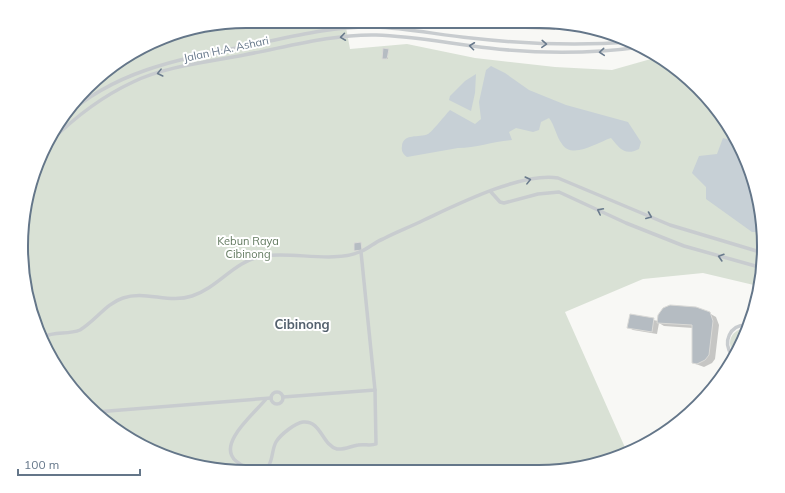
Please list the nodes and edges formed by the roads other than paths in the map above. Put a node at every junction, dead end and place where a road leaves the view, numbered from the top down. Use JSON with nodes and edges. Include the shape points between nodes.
{"nodes":[{"id":1,"x":344,"y":28,"type":"edge"},
{"id":2,"x":375,"y":28,"type":"edge"},
{"id":3,"x":384,"y":28,"type":"edge"},
{"id":4,"x":375,"y":35,"type":"junction"},
{"id":5,"x":524,"y":43,"type":"junction"},
{"id":6,"x":616,"y":43,"type":"edge"},
{"id":7,"x":630,"y":48,"type":"edge"},
{"id":8,"x":524,"y":50,"type":"junction"},
{"id":9,"x":145,"y":69,"type":"junction"},
{"id":10,"x":146,"y":77,"type":"junction"},
{"id":11,"x":80,"y":105,"type":"edge"},
{"id":12,"x":61,"y":131,"type":"edge"},
{"id":13,"x":491,"y":192,"type":"junction"},
{"id":14,"x":757,"y":251,"type":"edge"},
{"id":15,"x":360,"y":252,"type":"junction"},
{"id":16,"x":756,"y":266,"type":"edge"},
{"id":17,"x":742,"y":326,"type":"edge"},
{"id":18,"x":47,"y":335,"type":"edge"},
{"id":19,"x":730,"y":352,"type":"edge"},
{"id":20,"x":374,"y":390,"type":"junction"},
{"id":21,"x":283,"y":397,"type":"junction"},
{"id":22,"x":271,"y":398,"type":"junction"},
{"id":23,"x":266,"y":399,"type":"junction"},
{"id":24,"x":103,"y":411,"type":"edge"},
{"id":25,"x":241,"y":465,"type":"edge"},
{"id":26,"x":269,"y":465,"type":"edge"}],
"edges":[{"from":1,"to":9,"type":"lane","name":"Jalan H.A. Ashari","via":[[291,36]]},
{"from":2,"to":4,"type":"lane"},
{"from":3,"to":5,"type":"lane","name":"Jalan H.A. Ashari"},
{"from":8,"to":4,"type":"lane","name":"Jalan H.A. Ashari","one_way":true},
{"from":4,"to":10,"type":"lane","name":"Jalan H.A. Ashari","one_way":true,"via":[[272,49]]},
{"from":5,"to":6,"type":"lane","name":"Jalan H.A. Ashari","one_way":true,"via":[[579,45]]},
{"from":5,"to":8,"type":"lane"},
{"from":7,"to":8,"type":"lane","name":"Jalan H.A. Ashari","one_way":true,"via":[[598,53]]},
{"from":9,"to":10,"type":"lane"},
{"from":9,"to":11,"type":"lane","name":"Jalan H.A. Ashari","via":[[116,82]]},
{"from":10,"to":12,"type":"lane","name":"Jalan H.A. Ashari","via":[[94,104]]},
{"from":13,"to":14,"type":"lane","one_way":true,"via":[[541,177],[558,178],[670,225]]},
{"from":13,"to":15,"type":"lane","via":[[457,204],[387,236]]},
{"from":16,"to":13,"type":"lane","one_way":true,"via":[[684,246],[626,223],[566,194],[551,191],[504,203]]},
{"from":15,"to":18,"type":"lane","via":[[324,257],[280,255],[250,259],[239,264],[209,288],[193,296],[174,299],[132,296],[122,298],[80,330]]},
{"from":15,"to":20,"type":"lane"},
{"from":17,"to":19,"type":"lane","via":[[729,334],[727,346]]},
{"from":20,"to":21,"type":"lane"},
{"from":20,"to":26,"type":"lane","via":[[376,444],[338,449],[331,445],[313,424],[300,422],[277,440]]},
{"from":21,"to":22,"type":"lane","via":[[280,392],[275,392]]},
{"from":21,"to":22,"type":"lane","via":[[283,401],[278,404],[272,402]]},
{"from":22,"to":23,"type":"lane"},
{"from":23,"to":24,"type":"lane"},
{"from":23,"to":25,"type":"lane","via":[[237,432],[232,442],[232,457]]}]}
